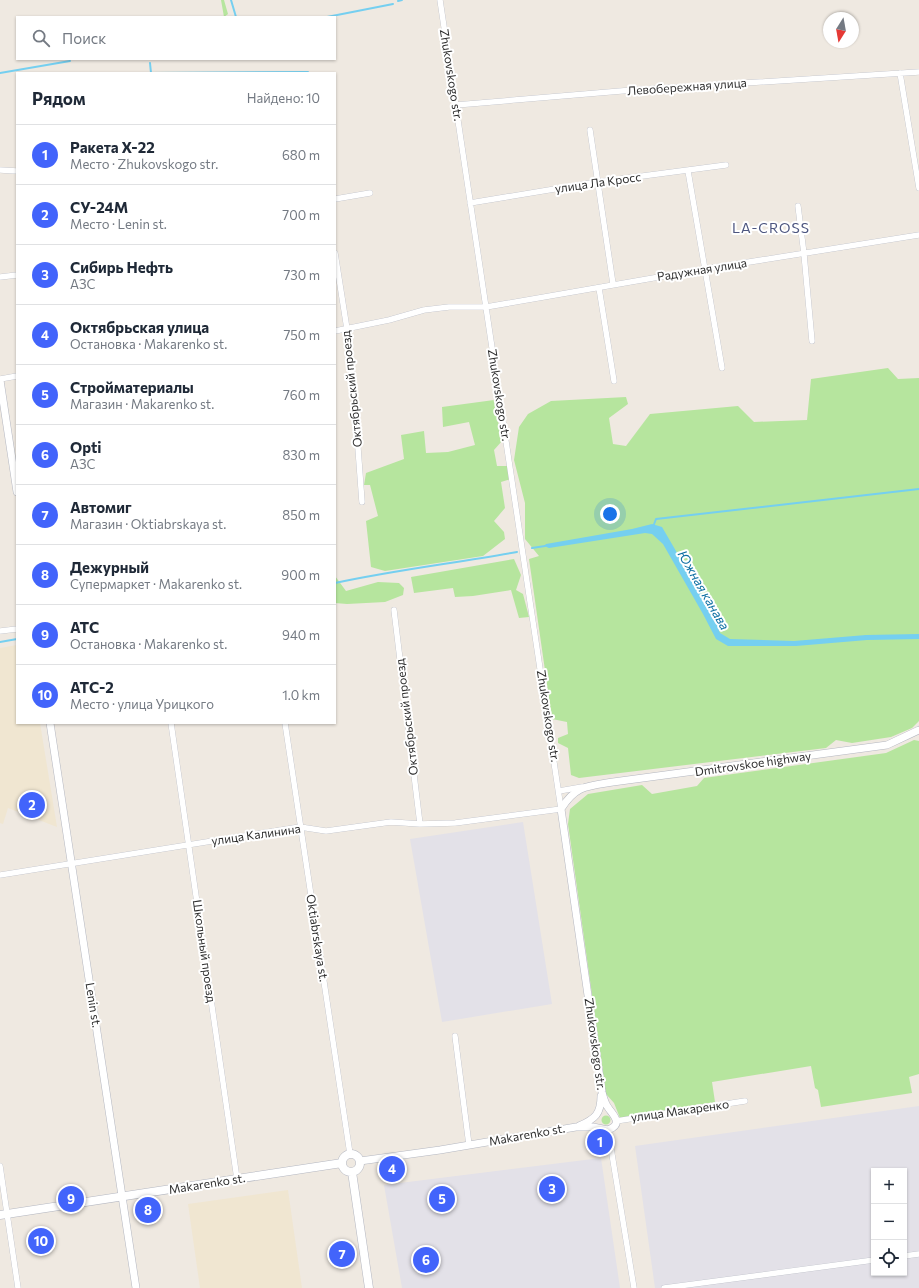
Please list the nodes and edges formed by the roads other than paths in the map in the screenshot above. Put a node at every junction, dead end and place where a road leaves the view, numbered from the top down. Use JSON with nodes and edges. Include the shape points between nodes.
{"nodes":[{"id":1,"x":440,"y":0,"type":"edge"},
{"id":2,"x":919,"y":72,"type":"edge"},
{"id":3,"x":900,"y":73,"type":"junction"},
{"id":4,"x":456,"y":105,"type":"junction"},
{"id":5,"x":590,"y":130,"type":"dead end"},
{"id":6,"x":726,"y":165,"type":"dead end"},
{"id":7,"x":0,"y":170,"type":"edge"},
{"id":8,"x":16,"y":171,"type":"edge"},
{"id":9,"x":688,"y":171,"type":"junction"},
{"id":10,"x":597,"y":182,"type":"junction"},
{"id":11,"x":919,"y":188,"type":"edge"},
{"id":12,"x":370,"y":193,"type":"dead end"},
{"id":13,"x":336,"y":199,"type":"edge"},
{"id":14,"x":470,"y":203,"type":"junction"},
{"id":15,"x":798,"y":206,"type":"dead end"},
{"id":16,"x":919,"y":235,"type":"edge"},
{"id":17,"x":804,"y":254,"type":"junction"},
{"id":18,"x":336,"y":259,"type":"edge"},
{"id":19,"x":705,"y":269,"type":"junction"},
{"id":20,"x":16,"y":275,"type":"edge"},
{"id":21,"x":0,"y":277,"type":"edge"},
{"id":22,"x":613,"y":284,"type":"junction"},
{"id":23,"x":599,"y":288,"type":"junction"},
{"id":24,"x":486,"y":307,"type":"junction"},
{"id":25,"x":347,"y":329,"type":"junction"},
{"id":26,"x":336,"y":331,"type":"edge"},
{"id":27,"x":812,"y":341,"type":"dead end"},
{"id":28,"x":722,"y":368,"type":"dead end"},
{"id":29,"x":16,"y":376,"type":"edge"},
{"id":30,"x":0,"y":379,"type":"edge"},
{"id":31,"x":614,"y":380,"type":"dead end"},
{"id":32,"x":16,"y":485,"type":"edge"},
{"id":33,"x":362,"y":502,"type":"dead end"},
{"id":34,"x":394,"y":610,"type":"dead end"},
{"id":35,"x":16,"y":629,"type":"edge"},
{"id":36,"x":0,"y":631,"type":"edge"},
{"id":37,"x":50,"y":724,"type":"edge"},
{"id":38,"x":171,"y":724,"type":"edge"},
{"id":39,"x":285,"y":724,"type":"edge"},
{"id":40,"x":919,"y":730,"type":"edge"},
{"id":41,"x":584,"y":787,"type":"junction"},
{"id":42,"x":559,"y":791,"type":"junction"},
{"id":43,"x":561,"y":810,"type":"junction"},
{"id":44,"x":420,"y":824,"type":"junction"},
{"id":45,"x":300,"y":827,"type":"junction"},
{"id":46,"x":189,"y":844,"type":"junction"},
{"id":47,"x":72,"y":863,"type":"junction"},
{"id":48,"x":0,"y":875,"type":"edge"},
{"id":49,"x":455,"y":1036,"type":"dead end"},
{"id":50,"x":602,"y":1092,"type":"junction"},
{"id":51,"x":745,"y":1101,"type":"dead end"},
{"id":52,"x":610,"y":1111,"type":"junction"},
{"id":53,"x":597,"y":1115,"type":"junction"},
{"id":54,"x":616,"y":1121,"type":"junction"},
{"id":55,"x":576,"y":1127,"type":"junction"},
{"id":56,"x":600,"y":1129,"type":"junction"},
{"id":57,"x":608,"y":1130,"type":"junction"},
{"id":58,"x":469,"y":1145,"type":"junction"},
{"id":59,"x":350,"y":1154,"type":"junction"},
{"id":60,"x":360,"y":1161,"type":"junction"},
{"id":61,"x":342,"y":1163,"type":"junction"},
{"id":62,"x":0,"y":1166,"type":"edge"},
{"id":63,"x":352,"y":1172,"type":"junction"},
{"id":64,"x":237,"y":1179,"type":"junction"},
{"id":65,"x":122,"y":1197,"type":"junction"},
{"id":66,"x":4,"y":1215,"type":"edge"},
{"id":67,"x":919,"y":1254,"type":"edge"},
{"id":68,"x":907,"y":1256,"type":"edge"},
{"id":69,"x":871,"y":1260,"type":"edge"},
{"id":70,"x":18,"y":1288,"type":"edge"},
{"id":71,"x":136,"y":1288,"type":"edge"},
{"id":72,"x":369,"y":1288,"type":"edge"},
{"id":73,"x":634,"y":1288,"type":"edge"},
{"id":74,"x":664,"y":1288,"type":"edge"}],
"edges":[{"from":1,"to":4,"type":"street","name":"Zhukovskogo str."},
{"from":2,"to":3,"type":"street","name":"Левобережная улица"},
{"from":3,"to":4,"type":"street","name":"Левобережная улица"},
{"from":3,"to":11,"type":"street"},
{"from":4,"to":14,"type":"street","name":"Zhukovskogo str."},
{"from":5,"to":10,"type":"street"},
{"from":6,"to":9,"type":"street","name":"улица Ла Кросс"},
{"from":7,"to":8,"type":"street"},
{"from":9,"to":10,"type":"street","name":"улица Ла Кросс"},
{"from":9,"to":19,"type":"street"},
{"from":10,"to":14,"type":"street","name":"улица Ла Кросс"},
{"from":10,"to":22,"type":"street"},
{"from":12,"to":13,"type":"street"},
{"from":14,"to":24,"type":"street","name":"Zhukovskogo str."},
{"from":15,"to":17,"type":"street"},
{"from":16,"to":17,"type":"street","name":"Радужная улица"},
{"from":17,"to":19,"type":"street","name":"Радужная улица"},
{"from":17,"to":27,"type":"street"},
{"from":18,"to":25,"type":"street","name":"Октябрьский проезд"},
{"from":19,"to":22,"type":"street","name":"Радужная улица"},
{"from":19,"to":28,"type":"street"},
{"from":20,"to":21,"type":"street"},
{"from":22,"to":23,"type":"street","name":"Радужная улица"},
{"from":23,"to":24,"type":"street","name":"Радужная улица"},
{"from":23,"to":31,"type":"street"},
{"from":24,"to":25,"type":"street","name":"Радужная улица","via":[[424,310]]},
{"from":24,"to":42,"type":"street","name":"Zhukovskogo str."},
{"from":25,"to":26,"type":"street","name":"Радужная улица"},
{"from":25,"to":33,"type":"street","name":"Октябрьский проезд"},
{"from":29,"to":30,"type":"street"},
{"from":30,"to":32,"type":"street"},
{"from":34,"to":44,"type":"street","name":"Октябрьский проезд"},
{"from":35,"to":36,"type":"street"},
{"from":37,"to":47,"type":"street","name":"Lenin st."},
{"from":38,"to":46,"type":"street","name":"Школьный проезд"},
{"from":39,"to":45,"type":"street","name":"Oktiabrskaya st."},
{"from":40,"to":41,"type":"street","name":"Dmitrovskoe highway","via":[[886,745]]},
{"from":41,"to":42,"type":"street"},
{"from":41,"to":43,"type":"street","via":[[569,798]]},
{"from":42,"to":43,"type":"street","name":"Zhukovskogo str."},
{"from":43,"to":44,"type":"street","name":"улица Калинина","via":[[455,823]]},
{"from":43,"to":50,"type":"street","name":"Zhukovskogo str."},
{"from":44,"to":45,"type":"street","name":"улица Калинина","via":[[391,822],[326,831]]},
{"from":45,"to":46,"type":"street","name":"улица Калинина"},
{"from":45,"to":59,"type":"street","name":"Oktiabrskaya st."},
{"from":46,"to":47,"type":"street","name":"улица Калинина"},
{"from":46,"to":64,"type":"street","name":"Школьный проезд"},
{"from":47,"to":48,"type":"street","name":"улица Калинина"},
{"from":47,"to":65,"type":"street","name":"Lenin st."},
{"from":49,"to":58,"type":"street"},
{"from":50,"to":52,"type":"street","name":"Zhukovskogo str."},
{"from":50,"to":53,"type":"street"},
{"from":51,"to":54,"type":"street","name":"улица Макаренко"},
{"from":52,"to":53,"type":"street","via":[[604,1110]]},
{"from":52,"to":54,"type":"street","via":[[615,1115]]},
{"from":53,"to":55,"type":"street"},
{"from":53,"to":56,"type":"street","via":[[595,1122]]},
{"from":54,"to":57,"type":"street","via":[[614,1127]]},
{"from":55,"to":56,"type":"street"},
{"from":55,"to":58,"type":"street","name":"Makarenko st."},
{"from":56,"to":57,"type":"street"},
{"from":57,"to":73,"type":"street"},
{"from":58,"to":60,"type":"street","name":"Makarenko st."},
{"from":59,"to":60,"type":"main road"},
{"from":59,"to":61,"type":"main road","via":[[344,1157]]},
{"from":60,"to":63,"type":"main road","via":[[358,1168]]},
{"from":61,"to":63,"type":"main road","via":[[345,1170]]},
{"from":61,"to":64,"type":"main road","name":"Makarenko st."},
{"from":62,"to":66,"type":"street"},
{"from":63,"to":72,"type":"main road"},
{"from":64,"to":65,"type":"main road","name":"Makarenko st."},
{"from":65,"to":66,"type":"main road","name":"Makarenko st."},
{"from":65,"to":71,"type":"street","name":"Lenin st."},
{"from":66,"to":70,"type":"street"},
{"from":67,"to":68,"type":"street"},
{"from":69,"to":74,"type":"street"}]}
